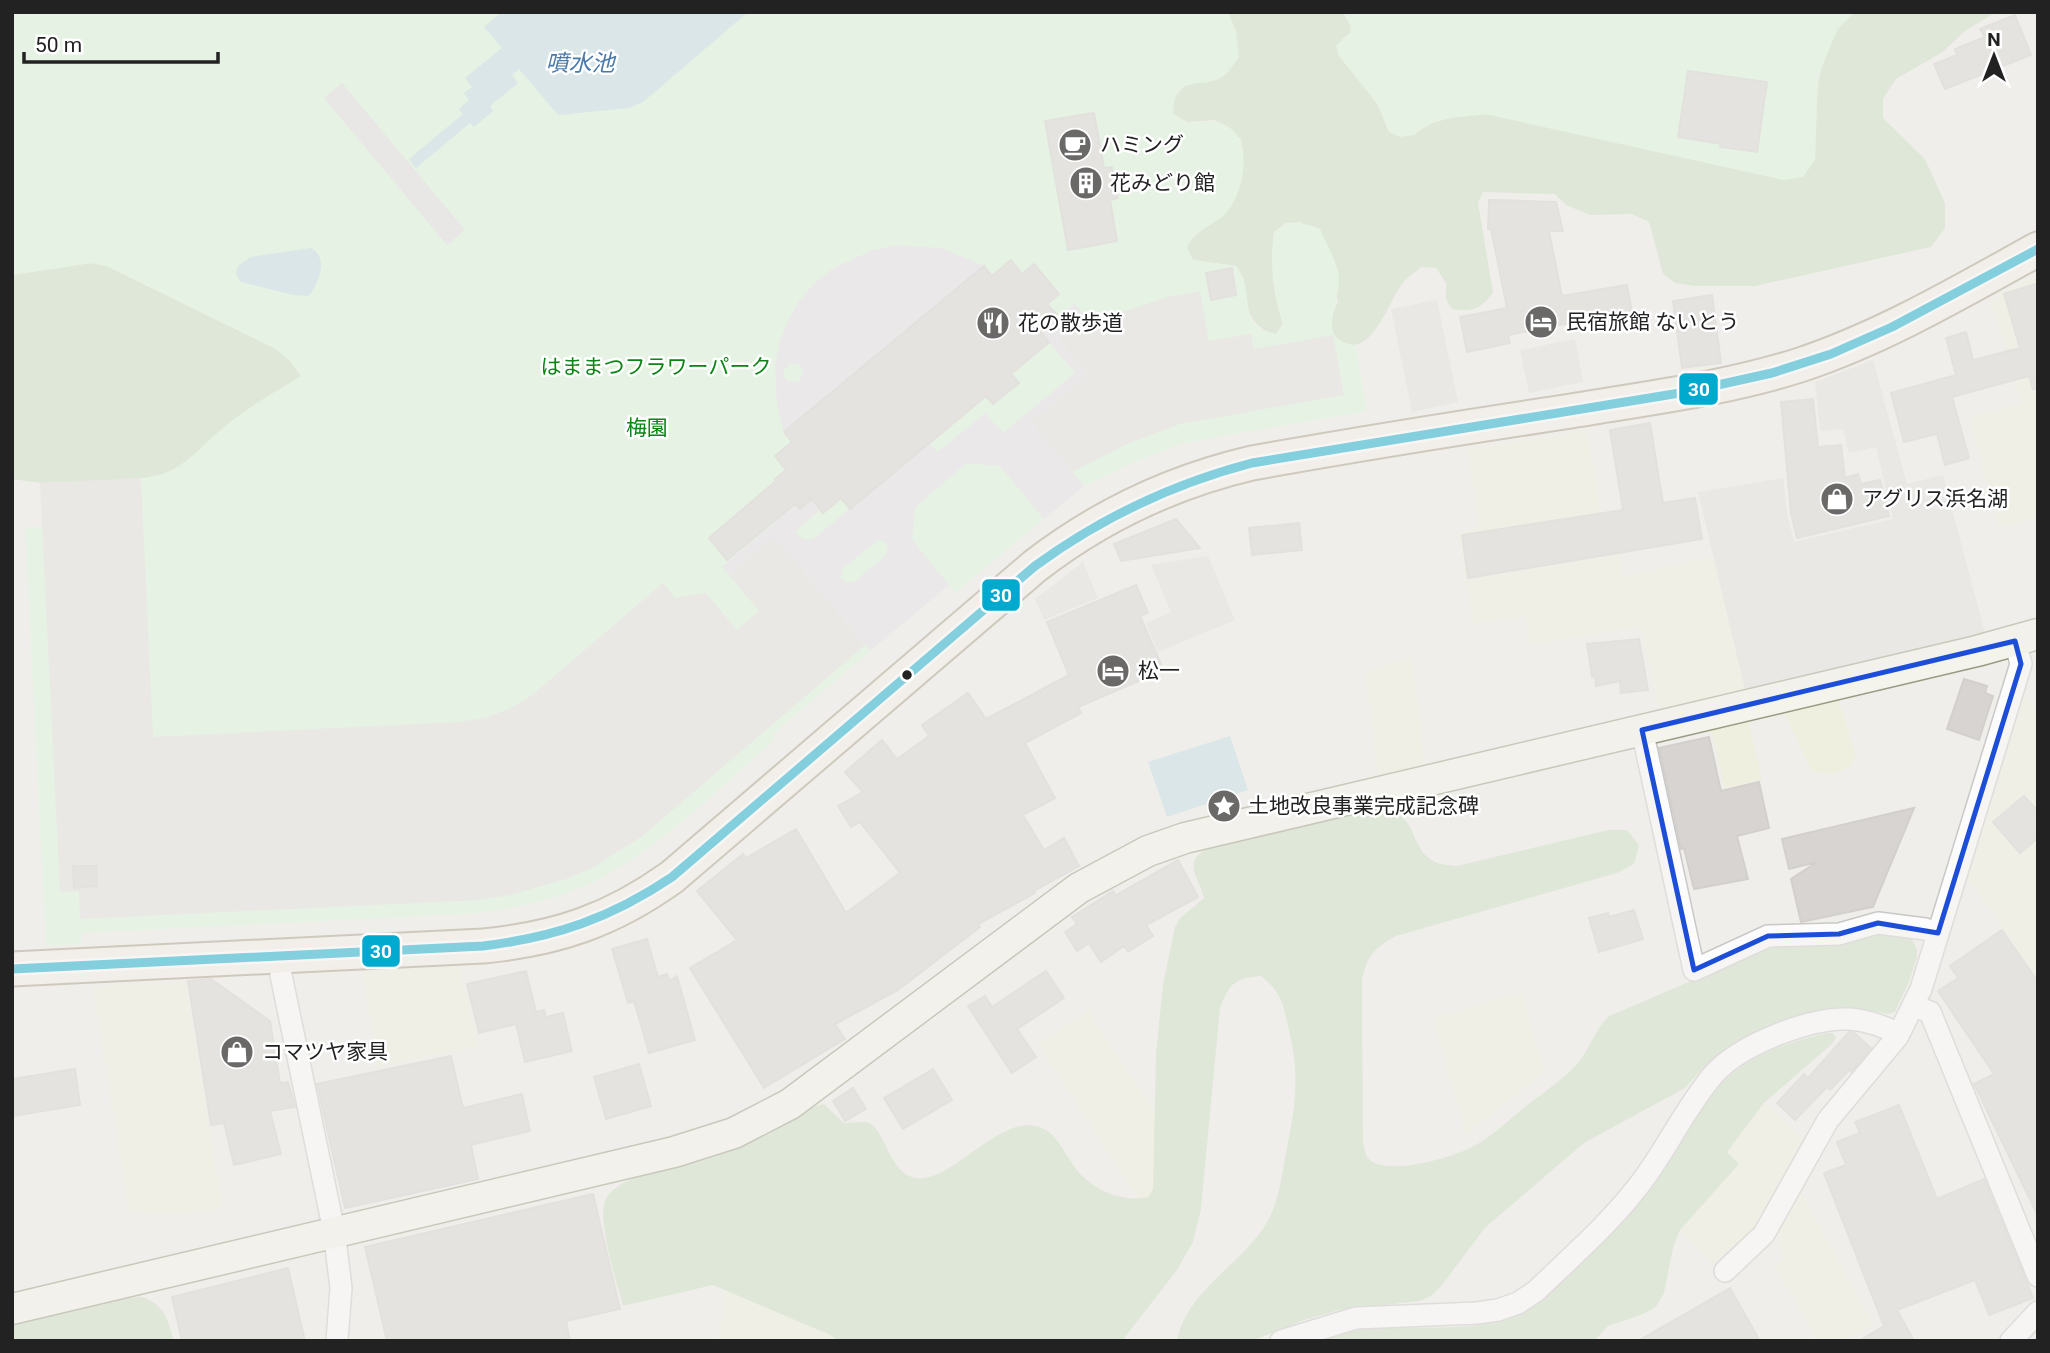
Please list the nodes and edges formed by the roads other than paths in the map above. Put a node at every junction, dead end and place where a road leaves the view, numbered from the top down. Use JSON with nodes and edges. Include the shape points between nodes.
{"nodes":[{"id":1,"x":2038,"y":249,"type":"edge"},
{"id":2,"x":2026,"y":638,"type":"edge"},
{"id":3,"x":1642,"y":730,"type":"junction"},
{"id":4,"x":1938,"y":933,"type":"junction"},
{"id":5,"x":281,"y":956,"type":"junction"},
{"id":6,"x":12,"y":969,"type":"edge"},
{"id":7,"x":1914,"y":1006,"type":"junction"},
{"id":8,"x":1899,"y":1034,"type":"junction"},
{"id":9,"x":334,"y":1231,"type":"junction"},
{"id":10,"x":1725,"y":1271,"type":"dead end"},
{"id":11,"x":2038,"y":1276,"type":"edge"},
{"id":12,"x":12,"y":1309,"type":"edge"},
{"id":13,"x":2038,"y":1312,"type":"edge"},
{"id":14,"x":337,"y":1341,"type":"edge"},
{"id":15,"x":1281,"y":1341,"type":"edge"},
{"id":16,"x":2011,"y":1341,"type":"edge"}],
"edges":[{"from":1,"to":5,"type":"main road","via":[[1874,336],[1765,375],[1689,392],[1252,463],[1163,490],[1091,526],[1035,566],[672,877],[614,913],[517,943]]},
{"from":2,"to":3,"type":"street"},
{"from":2,"to":4,"type":"street"},
{"from":3,"to":4,"type":"street","via":[[1694,970],[1768,936],[1839,934],[1878,923]]},
{"from":3,"to":9,"type":"street","via":[[1223,828],[1149,851],[1079,888],[816,1086],[734,1133],[674,1152]]},
{"from":4,"to":7,"type":"street"},
{"from":5,"to":6,"type":"main road"},
{"from":5,"to":9,"type":"street","via":[[281,975]]},
{"from":7,"to":8,"type":"street"},
{"from":7,"to":11,"type":"street","via":[[1930,1012]]},
{"from":8,"to":10,"type":"street","via":[[1828,1119],[1764,1234]]},
{"from":8,"to":15,"type":"street","via":[[1865,1021],[1828,1020],[1741,1052],[1716,1072],[1697,1096],[1637,1189],[1536,1291],[1518,1303],[1477,1313],[1356,1318]]},
{"from":9,"to":12,"type":"street"},
{"from":9,"to":14,"type":"street","via":[[341,1288]]},
{"from":13,"to":16,"type":"street"}]}
